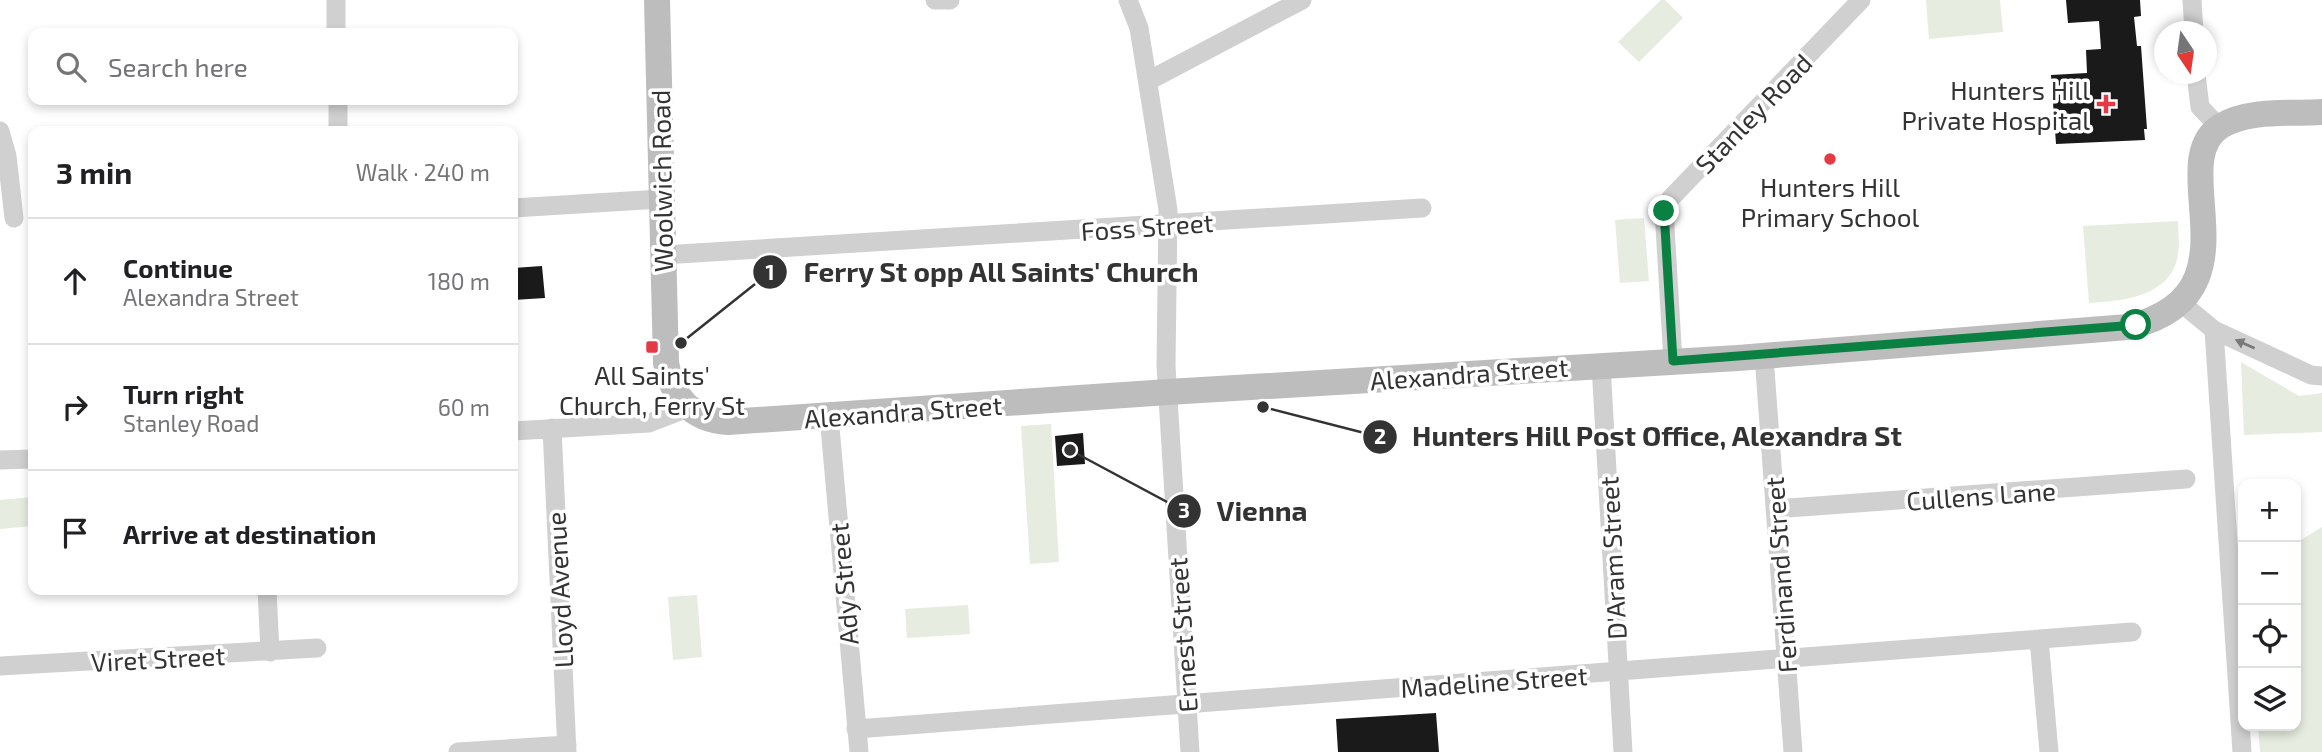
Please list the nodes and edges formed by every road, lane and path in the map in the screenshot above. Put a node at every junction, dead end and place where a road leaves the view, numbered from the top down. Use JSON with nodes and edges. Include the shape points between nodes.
{"nodes":[{"id":1,"x":336,"y":0,"type":"edge"},
{"id":2,"x":657,"y":0,"type":"edge"},
{"id":3,"x":934,"y":0,"type":"edge"},
{"id":4,"x":950,"y":0,"type":"edge"},
{"id":5,"x":1128,"y":0,"type":"edge"},
{"id":6,"x":1302,"y":0,"type":"edge"},
{"id":7,"x":1861,"y":0,"type":"edge"},
{"id":8,"x":2192,"y":0,"type":"edge"},
{"id":9,"x":2193,"y":21,"type":"edge"},
{"id":10,"x":336,"y":28,"type":"edge"},
{"id":11,"x":1148,"y":81,"type":"junction"},
{"id":12,"x":2197,"y":84,"type":"edge"},
{"id":13,"x":338,"y":105,"type":"edge"},
{"id":14,"x":2322,"y":112,"type":"edge"},
{"id":15,"x":338,"y":126,"type":"edge"},
{"id":16,"x":2219,"y":127,"type":"junction"},
{"id":17,"x":0,"y":131,"type":"edge"},
{"id":18,"x":661,"y":199,"type":"junction"},
{"id":19,"x":518,"y":208,"type":"edge"},
{"id":20,"x":1422,"y":208,"type":"dead end"},
{"id":21,"x":14,"y":218,"type":"dead end"},
{"id":22,"x":1168,"y":225,"type":"junction"},
{"id":23,"x":663,"y":255,"type":"junction"},
{"id":24,"x":2180,"y":302,"type":"junction"},
{"id":25,"x":2214,"y":330,"type":"junction"},
{"id":26,"x":1764,"y":356,"type":"junction"},
{"id":27,"x":1673,"y":361,"type":"junction"},
{"id":28,"x":1601,"y":365,"type":"junction"},
{"id":29,"x":2322,"y":376,"type":"edge"},
{"id":30,"x":1168,"y":392,"type":"junction"},
{"id":31,"x":688,"y":408,"type":"junction"},
{"id":32,"x":829,"y":416,"type":"junction"},
{"id":33,"x":552,"y":428,"type":"junction"},
{"id":34,"x":518,"y":431,"type":"edge"},
{"id":35,"x":28,"y":458,"type":"edge"},
{"id":36,"x":0,"y":460,"type":"edge"},
{"id":37,"x":2186,"y":479,"type":"dead end"},
{"id":38,"x":1775,"y":509,"type":"junction"},
{"id":39,"x":267,"y":595,"type":"edge"},
{"id":40,"x":2132,"y":632,"type":"dead end"},
{"id":41,"x":2039,"y":639,"type":"junction"},
{"id":42,"x":317,"y":648,"type":"dead end"},
{"id":43,"x":270,"y":652,"type":"junction"},
{"id":44,"x":1786,"y":658,"type":"junction"},
{"id":45,"x":0,"y":666,"type":"edge"},
{"id":46,"x":1618,"y":671,"type":"junction"},
{"id":47,"x":1186,"y":704,"type":"junction"},
{"id":48,"x":856,"y":729,"type":"junction"},
{"id":49,"x":567,"y":749,"type":"edge"},
{"id":50,"x":458,"y":752,"type":"edge"},
{"id":51,"x":859,"y":752,"type":"edge"},
{"id":52,"x":1189,"y":752,"type":"edge"},
{"id":53,"x":1623,"y":752,"type":"edge"},
{"id":54,"x":1793,"y":752,"type":"edge"},
{"id":55,"x":2049,"y":752,"type":"edge"},
{"id":56,"x":2242,"y":752,"type":"edge"}],
"edges":[{"from":1,"to":10,"type":"street"},
{"from":2,"to":18,"type":"street","name":"Woolwich Road"},
{"from":3,"to":4,"type":"street"},
{"from":5,"to":11,"type":"street","name":"Ernest Street","via":[[1139,28]]},
{"from":6,"to":11,"type":"street"},
{"from":7,"to":27,"type":"street","name":"Stanley Road","via":[[1670,199],[1664,211]]},
{"from":8,"to":9,"type":"street"},
{"from":11,"to":22,"type":"street","name":"Ernest Street"},
{"from":12,"to":16,"type":"street","via":[[2200,107]]},
{"from":13,"to":15,"type":"street"},
{"from":14,"to":16,"type":"street","via":[[2254,116]]},
{"from":16,"to":24,"type":"street","name":"Alexandra Street","via":[[2202,152],[2205,240],[2197,275]]},
{"from":17,"to":21,"type":"street"},
{"from":18,"to":19,"type":"street"},
{"from":18,"to":23,"type":"street","name":"Woolwich Road"},
{"from":20,"to":22,"type":"street","name":"Foss Street"},
{"from":22,"to":23,"type":"street","name":"Foss Street"},
{"from":22,"to":30,"type":"street","name":"Ernest Street"},
{"from":23,"to":31,"type":"street","name":"Woolwich Road","via":[[666,363],[676,394]]},
{"from":24,"to":25,"type":"street"},
{"from":24,"to":26,"type":"street","name":"Alexandra Street","via":[[2162,315],[2128,327]]},
{"from":29,"to":25,"type":"street","one_way":true,"via":[[2311,376]]},
{"from":25,"to":56,"type":"street"},
{"from":26,"to":27,"type":"street","name":"Alexandra Street"},
{"from":26,"to":38,"type":"street","name":"Ferdinand Street"},
{"from":27,"to":28,"type":"street","name":"Alexandra Street"},
{"from":28,"to":30,"type":"street","name":"Alexandra Street"},
{"from":28,"to":46,"type":"street","name":"D'Aram Street"},
{"from":30,"to":32,"type":"street","name":"Alexandra Street"},
{"from":30,"to":47,"type":"street","name":"Ernest Street"},
{"from":31,"to":32,"type":"street","name":"Alexandra Street","via":[[706,419],[728,422]]},
{"from":31,"to":33,"type":"street","via":[[649,423]]},
{"from":32,"to":48,"type":"street","name":"Ady Street"},
{"from":33,"to":34,"type":"street"},
{"from":33,"to":49,"type":"street","name":"Lloyd Avenue"},
{"from":35,"to":36,"type":"street"},
{"from":37,"to":38,"type":"street","name":"Cullens Lane"},
{"from":38,"to":44,"type":"street","name":"Ferdinand Street"},
{"from":39,"to":43,"type":"street"},
{"from":40,"to":41,"type":"street","name":"Madeline Street"},
{"from":41,"to":44,"type":"street","name":"Madeline Street"},
{"from":41,"to":55,"type":"street"},
{"from":42,"to":43,"type":"street","name":"Viret Street"},
{"from":43,"to":45,"type":"street","name":"Viret Street"},
{"from":44,"to":46,"type":"street","name":"Madeline Street"},
{"from":44,"to":54,"type":"street","name":"Ferdinand Street"},
{"from":46,"to":47,"type":"street","name":"Madeline Street"},
{"from":46,"to":53,"type":"street","name":"D'Aram Street"},
{"from":47,"to":48,"type":"street","name":"Madeline Street"},
{"from":47,"to":52,"type":"street","name":"Ernest Street"},
{"from":48,"to":51,"type":"street","name":"Ady Street"},
{"from":49,"to":50,"type":"street"}]}
